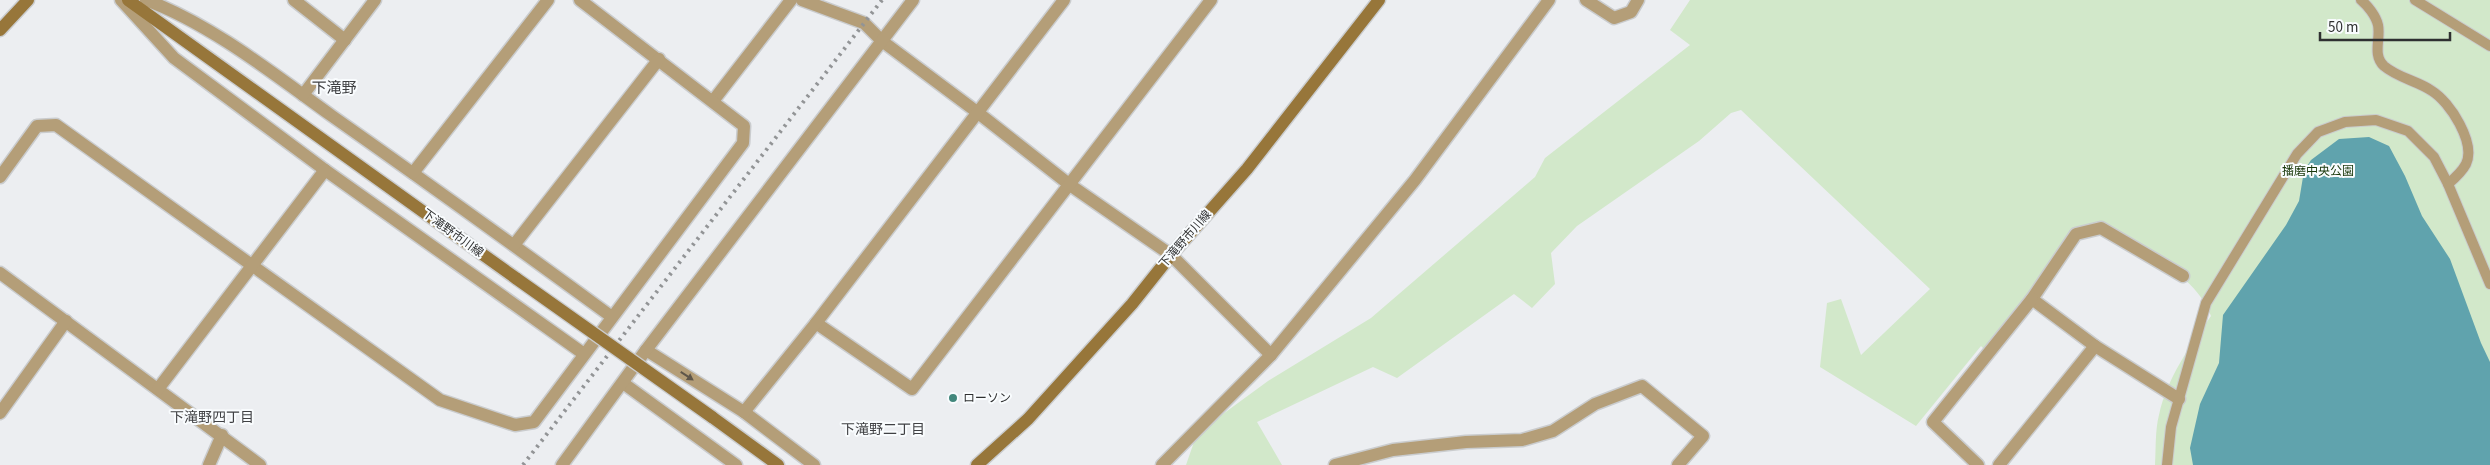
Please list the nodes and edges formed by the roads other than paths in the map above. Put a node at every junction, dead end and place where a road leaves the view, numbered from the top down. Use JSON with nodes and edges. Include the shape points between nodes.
{"nodes":[{"id":1,"x":28,"y":0,"type":"edge"},
{"id":2,"x":121,"y":0,"type":"edge"},
{"id":3,"x":128,"y":0,"type":"edge"},
{"id":4,"x":146,"y":0,"type":"edge"},
{"id":5,"x":294,"y":0,"type":"edge"},
{"id":6,"x":375,"y":0,"type":"edge"},
{"id":7,"x":548,"y":0,"type":"edge"},
{"id":8,"x":580,"y":0,"type":"edge"},
{"id":9,"x":792,"y":0,"type":"edge"},
{"id":10,"x":802,"y":0,"type":"edge"},
{"id":11,"x":913,"y":0,"type":"edge"},
{"id":12,"x":1064,"y":0,"type":"edge"},
{"id":13,"x":1211,"y":0,"type":"edge"},
{"id":14,"x":1379,"y":0,"type":"edge"},
{"id":15,"x":1549,"y":0,"type":"edge"},
{"id":16,"x":1586,"y":0,"type":"edge"},
{"id":17,"x":1638,"y":0,"type":"edge"},
{"id":18,"x":2361,"y":0,"type":"edge"},
{"id":19,"x":2414,"y":0,"type":"edge"},
{"id":20,"x":0,"y":30,"type":"edge"},
{"id":21,"x":344,"y":40,"type":"junction"},
{"id":22,"x":882,"y":41,"type":"junction"},
{"id":23,"x":2490,"y":46,"type":"edge"},
{"id":24,"x":659,"y":59,"type":"junction"},
{"id":25,"x":303,"y":95,"type":"junction"},
{"id":26,"x":713,"y":101,"type":"junction"},
{"id":27,"x":977,"y":112,"type":"junction"},
{"id":28,"x":325,"y":170,"type":"junction"},
{"id":29,"x":413,"y":173,"type":"junction"},
{"id":30,"x":0,"y":177,"type":"edge"},
{"id":31,"x":2448,"y":184,"type":"junction"},
{"id":32,"x":1070,"y":185,"type":"junction"},
{"id":33,"x":514,"y":246,"type":"junction"},
{"id":34,"x":1171,"y":255,"type":"junction"},
{"id":35,"x":252,"y":265,"type":"junction"},
{"id":36,"x":0,"y":273,"type":"edge"},
{"id":37,"x":2183,"y":276,"type":"dead end"},
{"id":38,"x":2490,"y":284,"type":"edge"},
{"id":39,"x":2032,"y":298,"type":"junction"},
{"id":40,"x":612,"y":317,"type":"junction"},
{"id":41,"x":66,"y":321,"type":"junction"},
{"id":42,"x":816,"y":323,"type":"junction"},
{"id":43,"x":2095,"y":346,"type":"junction"},
{"id":44,"x":646,"y":350,"type":"junction"},
{"id":45,"x":584,"y":354,"type":"junction"},
{"id":46,"x":1271,"y":355,"type":"junction"},
{"id":47,"x":623,"y":383,"type":"junction"},
{"id":48,"x":158,"y":389,"type":"junction"},
{"id":49,"x":2179,"y":399,"type":"junction"},
{"id":50,"x":744,"y":412,"type":"junction"},
{"id":51,"x":0,"y":413,"type":"edge"},
{"id":52,"x":222,"y":435,"type":"junction"},
{"id":53,"x":730,"y":463,"type":"edge"},
{"id":54,"x":209,"y":465,"type":"edge"},
{"id":55,"x":260,"y":465,"type":"edge"},
{"id":56,"x":562,"y":465,"type":"edge"},
{"id":57,"x":778,"y":465,"type":"edge"},
{"id":58,"x":814,"y":465,"type":"edge"},
{"id":59,"x":978,"y":465,"type":"edge"},
{"id":60,"x":1162,"y":465,"type":"edge"},
{"id":61,"x":1335,"y":465,"type":"edge"},
{"id":62,"x":1678,"y":465,"type":"edge"},
{"id":63,"x":1978,"y":465,"type":"edge"},
{"id":64,"x":2000,"y":465,"type":"edge"},
{"id":65,"x":2167,"y":465,"type":"edge"}],
"edges":[{"from":1,"to":20,"type":"main road"},
{"from":2,"to":28,"type":"street","via":[[174,58]]},
{"from":3,"to":57,"type":"main road","name":"下滝野市川線","bridge":true},
{"from":4,"to":25,"type":"street","via":[[170,8],[207,29]]},
{"from":5,"to":21,"type":"street"},
{"from":6,"to":21,"type":"street"},
{"from":7,"to":29,"type":"street"},
{"from":8,"to":24,"type":"street"},
{"from":9,"to":26,"type":"street"},
{"from":10,"to":22,"type":"street","via":[[864,23]]},
{"from":11,"to":22,"type":"street"},
{"from":12,"to":27,"type":"street"},
{"from":13,"to":32,"type":"street"},
{"from":14,"to":34,"type":"main road","name":"下滝野市川線","via":[[1247,169]]},
{"from":15,"to":46,"type":"street","via":[[1415,180]]},
{"from":16,"to":17,"type":"street","via":[[1614,18],[1631,12]]},
{"from":18,"to":31,"type":"lane","via":[[2369,7],[2378,25],[2378,55],[2384,65],[2434,92],[2456,117],[2468,143],[2467,162]]},
{"from":19,"to":23,"type":"lane"},
{"from":21,"to":25,"type":"street"},
{"from":22,"to":27,"type":"street"},
{"from":22,"to":44,"type":"street"},
{"from":24,"to":26,"type":"street"},
{"from":24,"to":33,"type":"street"},
{"from":25,"to":29,"type":"street"},
{"from":26,"to":40,"type":"street","via":[[744,126],[743,144]]},
{"from":27,"to":32,"type":"street"},
{"from":27,"to":42,"type":"street"},
{"from":28,"to":35,"type":"street"},
{"from":28,"to":45,"type":"street"},
{"from":29,"to":33,"type":"street"},
{"from":30,"to":35,"type":"street","via":[[37,126],[56,125]]},
{"from":31,"to":38,"type":"lane"},
{"from":31,"to":49,"type":"lane","via":[[2434,157],[2408,131],[2394,125],[2376,120],[2353,122],[2318,132],[2297,154],[2206,303]]},
{"from":32,"to":34,"type":"street"},
{"from":32,"to":42,"type":"street","via":[[912,389]]},
{"from":33,"to":40,"type":"street"},
{"from":34,"to":46,"type":"street"},
{"from":34,"to":59,"type":"main road","name":"下滝野市川線","via":[[1132,304],[1028,419]]},
{"from":35,"to":45,"type":"street","via":[[440,400],[515,425],[534,422]]},
{"from":35,"to":48,"type":"street"},
{"from":36,"to":41,"type":"street"},
{"from":37,"to":39,"type":"street","via":[[2101,228],[2076,234]]},
{"from":39,"to":43,"type":"street"},
{"from":39,"to":63,"type":"street","via":[[1934,422]]},
{"from":40,"to":45,"type":"street"},
{"from":41,"to":48,"type":"street"},
{"from":41,"to":51,"type":"street"},
{"from":42,"to":50,"type":"street"},
{"from":43,"to":49,"type":"street"},
{"from":43,"to":64,"type":"street"},
{"from":44,"to":47,"type":"street"},
{"from":44,"to":50,"type":"street","one_way":true},
{"from":46,"to":60,"type":"street"},
{"from":47,"to":53,"type":"street"},
{"from":47,"to":56,"type":"street"},
{"from":48,"to":52,"type":"street"},
{"from":49,"to":65,"type":"lane","via":[[2171,428]]},
{"from":50,"to":58,"type":"street"},
{"from":52,"to":54,"type":"street"},
{"from":52,"to":55,"type":"street"},
{"from":61,"to":62,"type":"street","via":[[1393,450],[1522,440],[1553,431],[1594,404],[1642,386],[1703,436]]}]}
